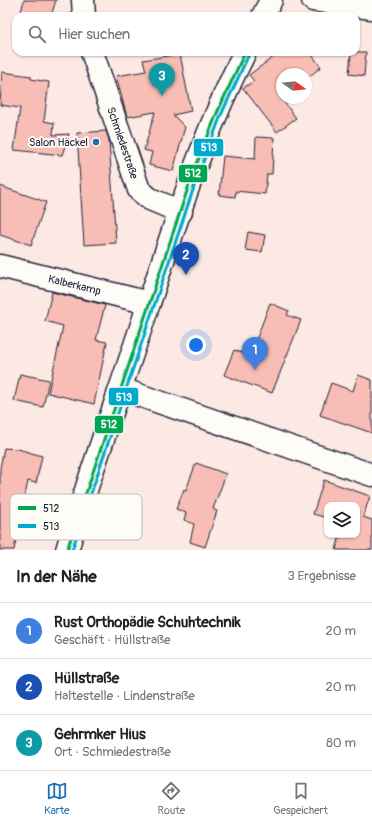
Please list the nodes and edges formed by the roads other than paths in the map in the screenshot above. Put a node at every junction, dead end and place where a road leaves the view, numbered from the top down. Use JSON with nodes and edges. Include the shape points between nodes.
{"nodes":[{"id":1,"x":83,"y":0,"type":"edge"},
{"id":2,"x":271,"y":0,"type":"edge"},
{"id":3,"x":313,"y":0,"type":"edge"},
{"id":4,"x":372,"y":8,"type":"edge"},
{"id":5,"x":84,"y":12,"type":"edge"},
{"id":6,"x":265,"y":12,"type":"edge"},
{"id":7,"x":93,"y":56,"type":"edge"},
{"id":8,"x":243,"y":56,"type":"edge"},
{"id":9,"x":180,"y":212,"type":"junction"},
{"id":10,"x":0,"y":266,"type":"edge"},
{"id":11,"x":149,"y":304,"type":"junction"},
{"id":12,"x":121,"y":389,"type":"junction"},
{"id":13,"x":372,"y":475,"type":"edge"},
{"id":14,"x":86,"y":494,"type":"edge"},
{"id":15,"x":70,"y":540,"type":"edge"},
{"id":16,"x":67,"y":550,"type":"edge"}],
"edges":[{"from":1,"to":5,"type":"street"},
{"from":2,"to":6,"type":"street"},
{"from":3,"to":4,"type":"street"},
{"from":7,"to":9,"type":"street","name":"Schmiedestraße","via":[[139,190],[150,199]]},
{"from":8,"to":9,"type":"street","via":[[204,144]]},
{"from":9,"to":11,"type":"street"},
{"from":10,"to":11,"type":"street","name":"Kalberkamp"},
{"from":11,"to":12,"type":"street"},
{"from":12,"to":13,"type":"street"},
{"from":12,"to":14,"type":"street"},
{"from":15,"to":16,"type":"street"}]}
